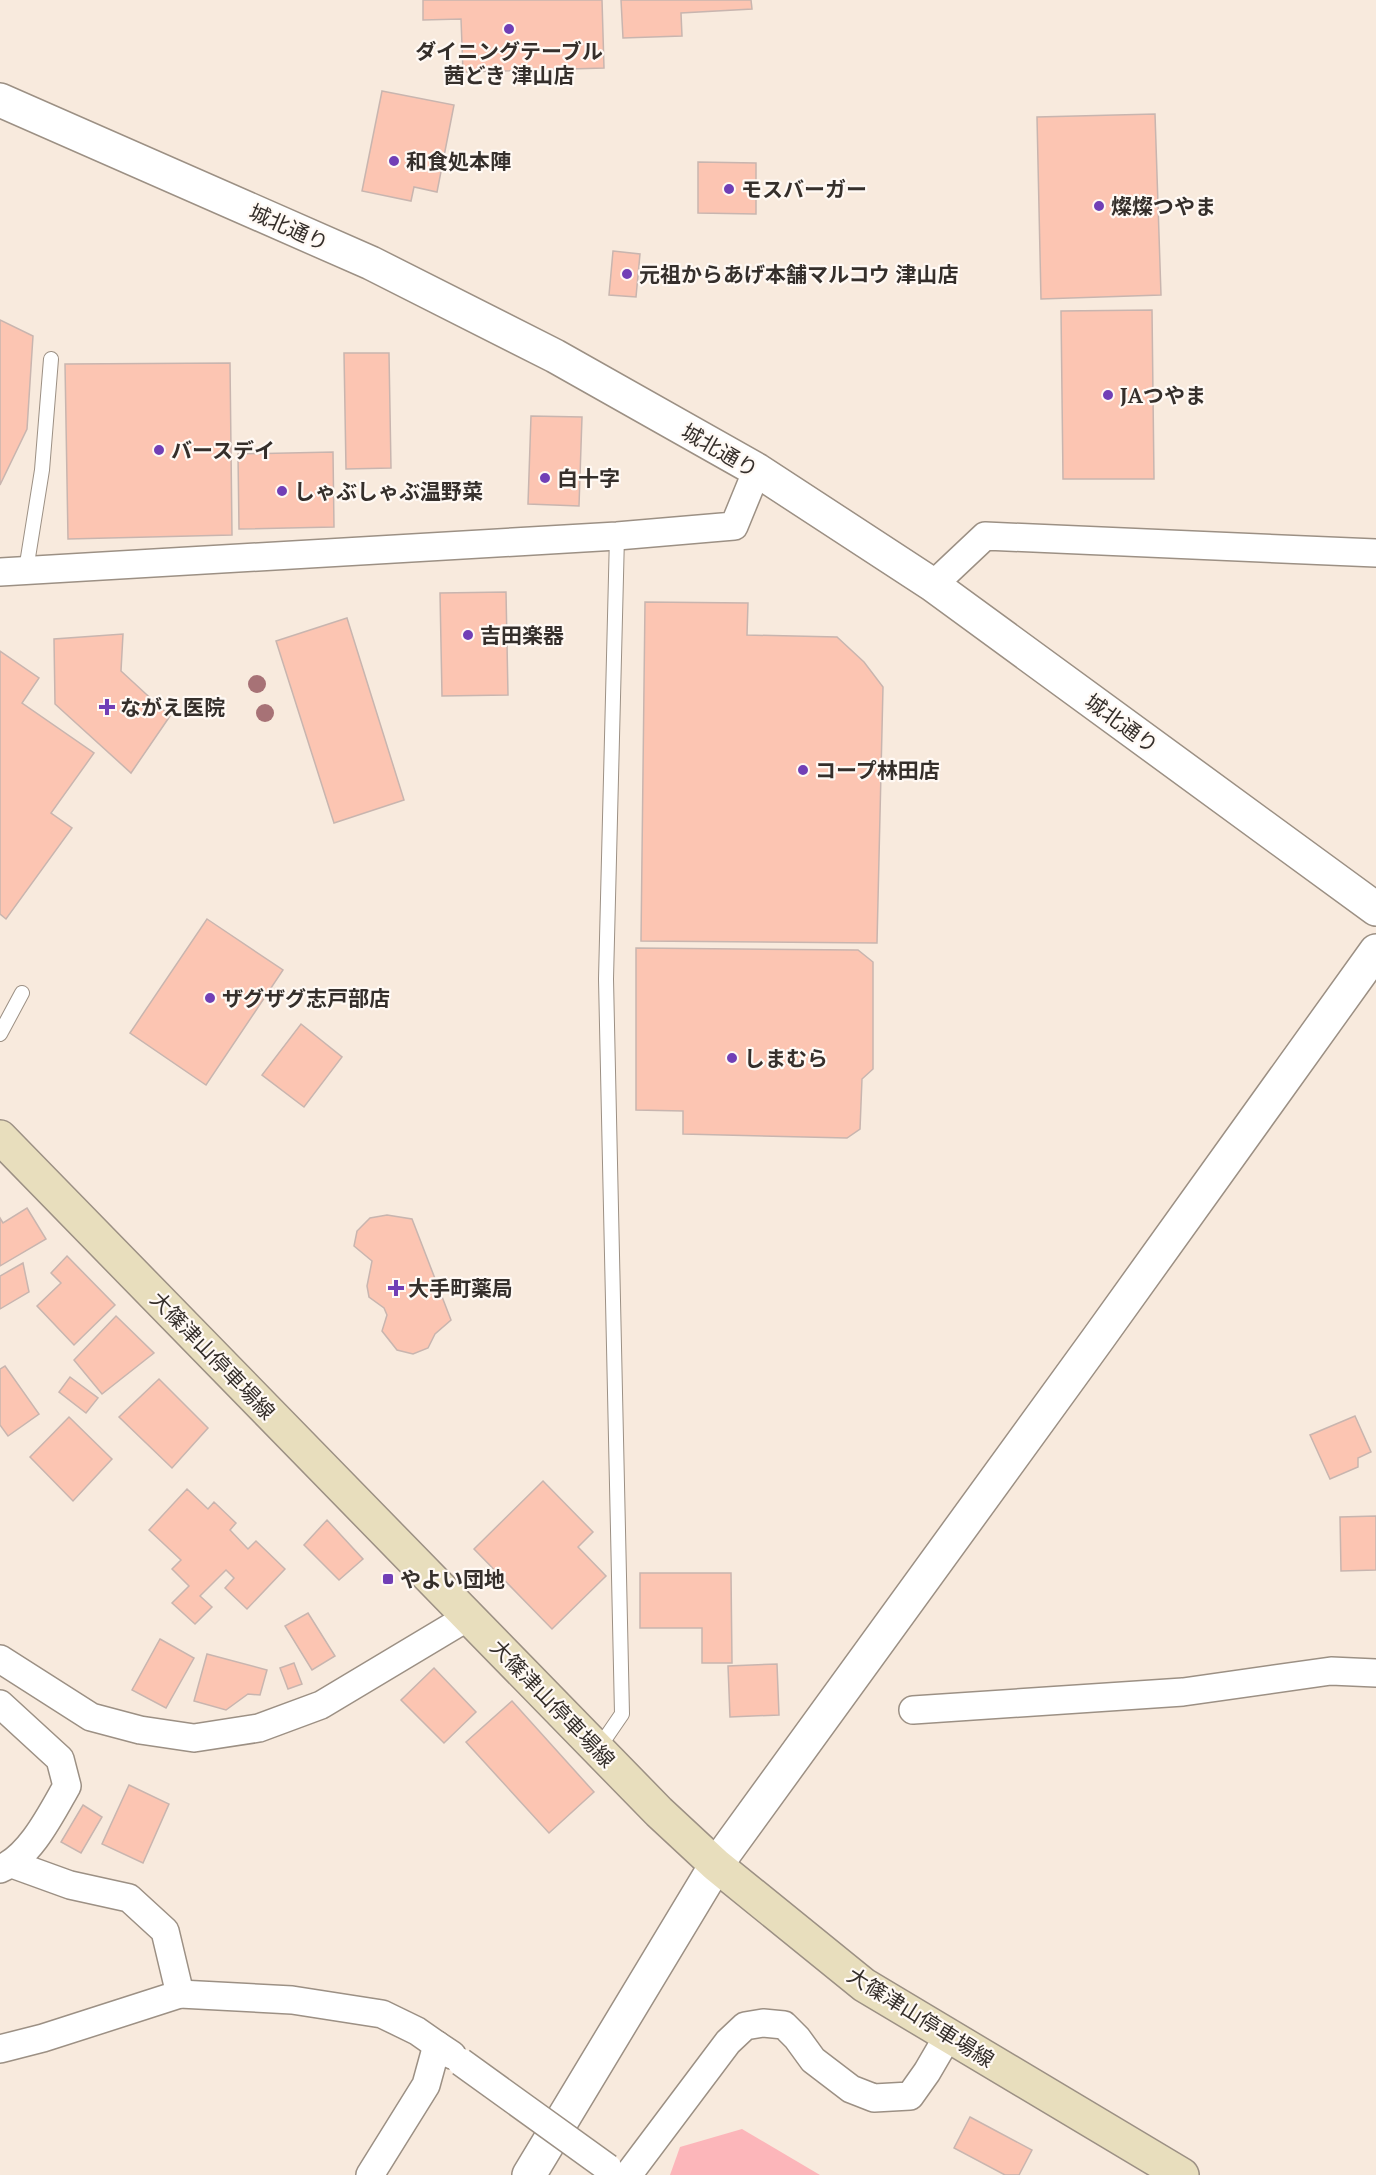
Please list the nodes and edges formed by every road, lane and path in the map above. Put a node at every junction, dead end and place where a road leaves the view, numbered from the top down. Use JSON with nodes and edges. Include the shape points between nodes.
{"nodes":[{"id":1,"x":0,"y":100,"type":"edge"},
{"id":2,"x":51,"y":359,"type":"dead end"},
{"id":3,"x":756,"y":470,"type":"junction"},
{"id":4,"x":617,"y":536,"type":"junction"},
{"id":5,"x":1376,"y":553,"type":"edge"},
{"id":6,"x":13,"y":571,"type":"edge"},
{"id":7,"x":933,"y":585,"type":"junction"},
{"id":8,"x":1376,"y":909,"type":"edge"},
{"id":9,"x":1376,"y":951,"type":"edge"},
{"id":10,"x":22,"y":993,"type":"dead end"},
{"id":11,"x":0,"y":1034,"type":"edge"},
{"id":12,"x":0,"y":1137,"type":"edge"},
{"id":13,"x":468,"y":1617,"type":"junction"},
{"id":14,"x":0,"y":1659,"type":"edge"},
{"id":15,"x":1376,"y":1673,"type":"edge"},
{"id":16,"x":0,"y":1704,"type":"edge"},
{"id":17,"x":913,"y":1710,"type":"dead end"},
{"id":18,"x":598,"y":1749,"type":"junction"},
{"id":19,"x":716,"y":1865,"type":"junction"},
{"id":20,"x":6,"y":1867,"type":"edge"},
{"id":21,"x":180,"y":1994,"type":"junction"},
{"id":22,"x":948,"y":2036,"type":"junction"},
{"id":23,"x":437,"y":2044,"type":"junction"},
{"id":24,"x":0,"y":2049,"type":"edge"},
{"id":25,"x":618,"y":2173,"type":"edge"},
{"id":26,"x":370,"y":2175,"type":"edge"},
{"id":27,"x":529,"y":2175,"type":"edge"},
{"id":28,"x":1182,"y":2175,"type":"edge"}],
"edges":[{"from":1,"to":3,"type":"street","name":"城北通り","via":[[371,263],[555,356]]},
{"from":2,"to":6,"type":"lane","via":[[42,470]]},
{"from":3,"to":4,"type":"street","via":[[734,526]]},
{"from":3,"to":7,"type":"street","name":"城北通り"},
{"from":4,"to":6,"type":"street"},
{"from":4,"to":18,"type":"lane","via":[[606,979],[622,1714]]},
{"from":5,"to":7,"type":"street","via":[[985,536]]},
{"from":7,"to":8,"type":"street","name":"城北通り"},
{"from":9,"to":19,"type":"street"},
{"from":10,"to":11,"type":"lane"},
{"from":12,"to":13,"type":"main road","name":"大篠津山停車場線"},
{"from":13,"to":14,"type":"street","via":[[321,1705],[259,1728],[194,1738],[91,1717]]},
{"from":13,"to":18,"type":"main road","name":"大篠津山停車場線"},
{"from":15,"to":17,"type":"street","via":[[1330,1671],[1184,1692]]},
{"from":16,"to":20,"type":"street","via":[[60,1759],[67,1786],[42,1829]]},
{"from":18,"to":19,"type":"main road","name":"大篠津山停車場線"},
{"from":19,"to":22,"type":"main road","name":"大篠津山停車場線","via":[[864,1985]]},
{"from":19,"to":27,"type":"street"},
{"from":20,"to":21,"type":"street","via":[[129,1899],[165,1931]]},
{"from":21,"to":23,"type":"street","via":[[292,2000],[382,2014]]},
{"from":21,"to":24,"type":"street"},
{"from":22,"to":25,"type":"street","via":[[910,2096],[874,2098],[851,2089],[813,2060],[784,2025],[745,2026]]},
{"from":22,"to":28,"type":"main road","name":"大篠津山停車場線"},
{"from":23,"to":25,"type":"street","bridge":true},
{"from":23,"to":26,"type":"street","via":[[426,2085]]}]}
